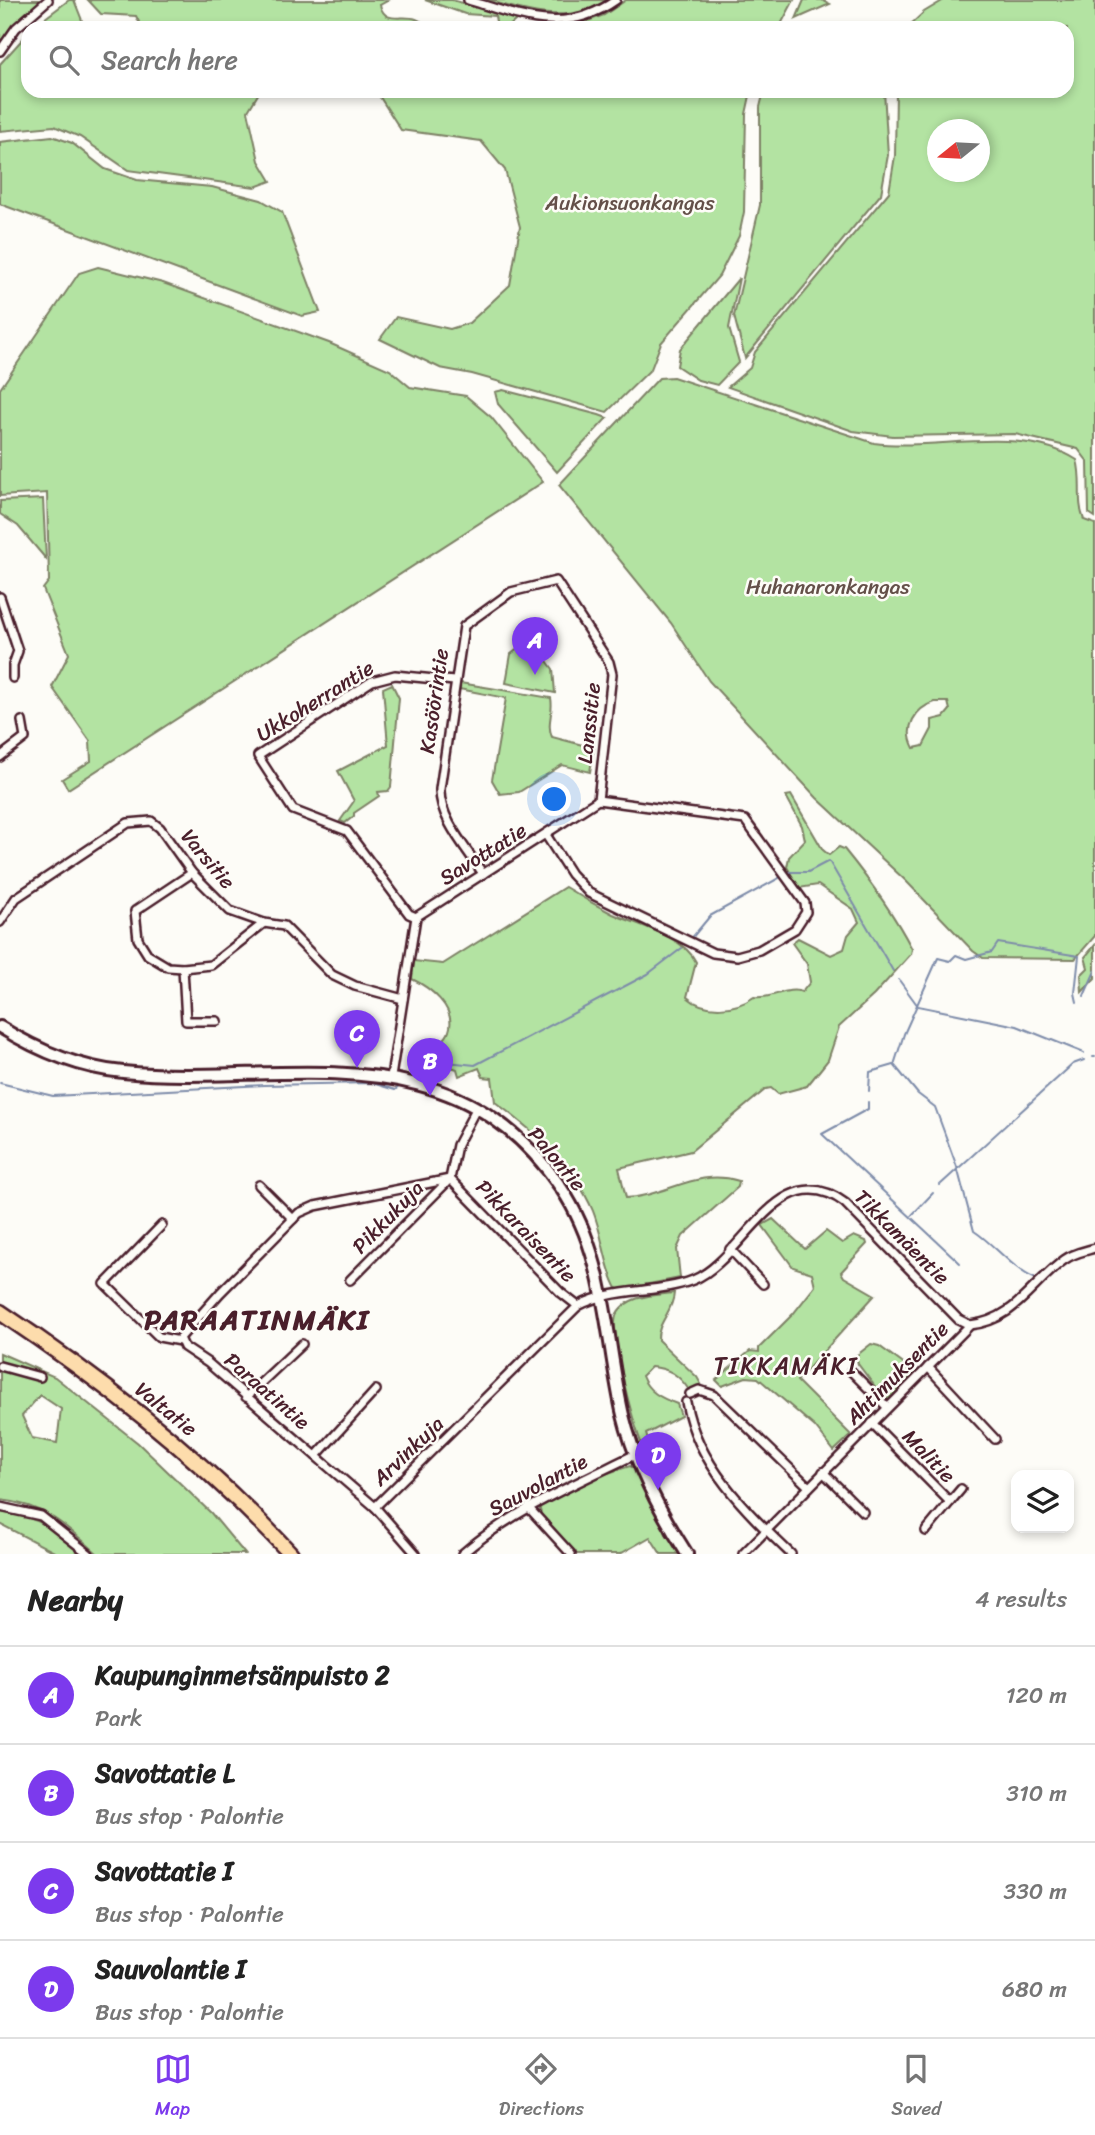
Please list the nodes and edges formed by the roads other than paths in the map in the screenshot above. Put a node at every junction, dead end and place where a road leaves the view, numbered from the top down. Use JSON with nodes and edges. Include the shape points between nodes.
{"nodes":[{"id":1,"x":48,"y":0,"type":"edge"},
{"id":2,"x":468,"y":0,"type":"edge"},
{"id":3,"x":617,"y":0,"type":"edge"},
{"id":4,"x":24,"y":21,"type":"edge"},
{"id":5,"x":557,"y":21,"type":"edge"},
{"id":6,"x":569,"y":21,"type":"edge"},
{"id":7,"x":21,"y":24,"type":"edge"},
{"id":8,"x":0,"y":51,"type":"edge"},
{"id":9,"x":556,"y":581,"type":"joint"},
{"id":10,"x":0,"y":597,"type":"edge"},
{"id":11,"x":13,"y":678,"type":"dead end"},
{"id":12,"x":454,"y":681,"type":"junction"},
{"id":13,"x":22,"y":721,"type":"dead end"},
{"id":14,"x":0,"y":757,"type":"edge"},
{"id":15,"x":598,"y":800,"type":"junction"},
{"id":16,"x":546,"y":835,"type":"junction"},
{"id":17,"x":192,"y":873,"type":"junction"},
{"id":18,"x":483,"y":874,"type":"junction"},
{"id":19,"x":416,"y":917,"type":"junction"},
{"id":20,"x":0,"y":922,"type":"edge"},
{"id":21,"x":264,"y":923,"type":"junction"},
{"id":22,"x":183,"y":968,"type":"junction"},
{"id":23,"x":403,"y":999,"type":"junction"},
{"id":24,"x":217,"y":1021,"type":"dead end"},
{"id":25,"x":0,"y":1027,"type":"edge"},
{"id":26,"x":391,"y":1077,"type":"junction"},
{"id":27,"x":476,"y":1109,"type":"junction"},
{"id":28,"x":450,"y":1178,"type":"junction"},
{"id":29,"x":258,"y":1185,"type":"dead end"},
{"id":30,"x":293,"y":1219,"type":"junction"},
{"id":31,"x":162,"y":1225,"type":"dead end"},
{"id":32,"x":1095,"y":1248,"type":"edge"},
{"id":33,"x":730,"y":1249,"type":"junction"},
{"id":34,"x":350,"y":1280,"type":"dead end"},
{"id":35,"x":763,"y":1284,"type":"dead end"},
{"id":36,"x":603,"y":1297,"type":"junction"},
{"id":37,"x":578,"y":1306,"type":"junction"},
{"id":38,"x":0,"y":1312,"type":"edge"},
{"id":39,"x":970,"y":1325,"type":"junction"},
{"id":40,"x":180,"y":1341,"type":"junction"},
{"id":41,"x":302,"y":1344,"type":"dead end"},
{"id":42,"x":0,"y":1366,"type":"edge"},
{"id":43,"x":928,"y":1367,"type":"junction"},
{"id":44,"x":851,"y":1371,"type":"dead end"},
{"id":45,"x":40,"y":1377,"type":"dead end"},
{"id":46,"x":376,"y":1390,"type":"dead end"},
{"id":47,"x":690,"y":1394,"type":"dead end"},
{"id":48,"x":246,"y":1396,"type":"junction"},
{"id":49,"x":686,"y":1402,"type":"dead end"},
{"id":50,"x":887,"y":1407,"type":"junction"},
{"id":51,"x":466,"y":1419,"type":"joint"},
{"id":52,"x":872,"y":1423,"type":"junction"},
{"id":53,"x":995,"y":1439,"type":"dead end"},
{"id":54,"x":636,"y":1454,"type":"junction"},
{"id":55,"x":316,"y":1456,"type":"junction"},
{"id":56,"x":823,"y":1472,"type":"junction"},
{"id":57,"x":809,"y":1487,"type":"junction"},
{"id":58,"x":961,"y":1489,"type":"dead end"},
{"id":59,"x":950,"y":1502,"type":"junction"},
{"id":60,"x":0,"y":1507,"type":"edge"},
{"id":61,"x":375,"y":1507,"type":"junction"},
{"id":62,"x":528,"y":1507,"type":"junction"},
{"id":63,"x":863,"y":1512,"type":"dead end"},
{"id":64,"x":767,"y":1530,"type":"junction"},
{"id":65,"x":926,"y":1531,"type":"dead end"},
{"id":66,"x":89,"y":1554,"type":"edge"},
{"id":67,"x":291,"y":1554,"type":"edge"},
{"id":68,"x":416,"y":1554,"type":"edge"},
{"id":69,"x":461,"y":1554,"type":"edge"},
{"id":70,"x":571,"y":1554,"type":"edge"},
{"id":71,"x":687,"y":1554,"type":"edge"},
{"id":72,"x":743,"y":1554,"type":"edge"},
{"id":73,"x":791,"y":1554,"type":"edge"}],
"edges":[{"from":1,"to":4,"type":"street"},
{"from":2,"to":5,"type":"street"},
{"from":3,"to":6,"type":"street"},
{"from":7,"to":8,"type":"street"},
{"from":9,"to":12,"type":"street","name":"Kasöörintie","via":[[511,592],[471,618],[464,626]]},
{"from":9,"to":15,"type":"street","name":"Lanssitie","via":[[609,662],[612,674]]},
{"from":10,"to":11,"type":"street","via":[[18,651]]},
{"from":12,"to":18,"type":"street","name":"Kasöörintie","via":[[440,798]]},
{"from":12,"to":19,"type":"street","name":"Ukkoherrantie","via":[[383,677],[258,756],[293,810],[347,831],[409,914]]},
{"from":13,"to":14,"type":"street","via":[[25,738]]},
{"from":15,"to":16,"type":"street","name":"Savottatie"},
{"from":15,"to":16,"type":"street","via":[[745,820],[806,912],[795,929],[759,950],[737,956],[713,953],[589,893]]},
{"from":16,"to":18,"type":"street","name":"Savottatie"},
{"from":17,"to":20,"type":"street","name":"Varsitie","via":[[160,828],[140,820],[16,898]]},
{"from":17,"to":21,"type":"street","name":"Varsitie","via":[[230,911]]},
{"from":17,"to":22,"type":"street","via":[[135,911],[138,939],[148,956],[169,967]]},
{"from":18,"to":19,"type":"street","name":"Savottatie"},
{"from":19,"to":23,"type":"street"},
{"from":21,"to":22,"type":"street","via":[[211,965]]},
{"from":21,"to":23,"type":"street","name":"Varsitie","via":[[284,926],[332,975]]},
{"from":22,"to":24,"type":"street","via":[[186,1021]]},
{"from":23,"to":26,"type":"street"},
{"from":25,"to":26,"type":"street","name":"Palontie","via":[[61,1058],[121,1072],[323,1072]]},
{"from":26,"to":27,"type":"street","name":"Palontie","via":[[436,1090]]},
{"from":27,"to":28,"type":"street","via":[[457,1145]]},
{"from":27,"to":36,"type":"street","name":"Palontie","via":[[526,1147],[561,1188],[588,1240]]},
{"from":28,"to":30,"type":"street","via":[[314,1206]]},
{"from":28,"to":34,"type":"street","name":"Pikkukuja"},
{"from":28,"to":37,"type":"street","name":"Pikkaraisentie"},
{"from":29,"to":30,"type":"street"},
{"from":30,"to":40,"type":"street","via":[[186,1329]]},
{"from":31,"to":40,"type":"street","name":"Paraatintie","via":[[105,1284],[154,1333],[167,1341]]},
{"from":32,"to":39,"type":"street","name":"Ahtimuksentie","via":[[1065,1259],[1003,1316]]},
{"from":33,"to":35,"type":"street"},
{"from":33,"to":36,"type":"street","name":"Tikkamäentie","via":[[691,1281]]},
{"from":33,"to":39,"type":"street","name":"Tikkamäentie","via":[[787,1197],[811,1189],[828,1192],[863,1220],[958,1319]]},
{"from":36,"to":37,"type":"street","name":"Tikkamäentie"},
{"from":36,"to":54,"type":"street","name":"Palontie","via":[[615,1375]]},
{"from":37,"to":51,"type":"street","name":"Tikkamäentie"},
{"from":38,"to":67,"type":"highway","name":"Valtatie","via":[[163,1432]]},
{"from":39,"to":43,"type":"street","name":"Ahtimuksentie"},
{"from":40,"to":48,"type":"street","name":"Paraatintie"},
{"from":41,"to":48,"type":"street"},
{"from":42,"to":45,"type":"street"},
{"from":43,"to":50,"type":"street","name":"Ahtimuksentie"},
{"from":43,"to":53,"type":"street"},
{"from":44,"to":50,"type":"street"},
{"from":46,"to":55,"type":"street"},
{"from":47,"to":57,"type":"street","via":[[699,1390],[714,1395]]},
{"from":48,"to":55,"type":"street","name":"Paraatintie"},
{"from":49,"to":64,"type":"street","via":[[713,1466],[734,1497]]},
{"from":50,"to":52,"type":"street","name":"Ahtimuksentie"},
{"from":51,"to":61,"type":"street","name":"Arvinkuja"},
{"from":52,"to":56,"type":"street","name":"Ahtimuksentie"},
{"from":52,"to":59,"type":"street","name":"Malitie"},
{"from":54,"to":62,"type":"street","name":"Sauvolantie"},
{"from":54,"to":71,"type":"street","name":"Palontie"},
{"from":55,"to":61,"type":"street","name":"Paraatintie"},
{"from":56,"to":57,"type":"street","name":"Ahtimuksentie"},
{"from":56,"to":63,"type":"street"},
{"from":57,"to":64,"type":"street","name":"Ahtimuksentie"},
{"from":58,"to":59,"type":"street","name":"Malitie"},
{"from":59,"to":65,"type":"street"},
{"from":60,"to":66,"type":"street","via":[[41,1516]]},
{"from":61,"to":68,"type":"street","name":"Paraatintie"},
{"from":62,"to":69,"type":"street","name":"Sauvolantie"},
{"from":62,"to":70,"type":"street"},
{"from":64,"to":72,"type":"street","name":"Ahtimuksentie"},
{"from":64,"to":73,"type":"street"}]}
